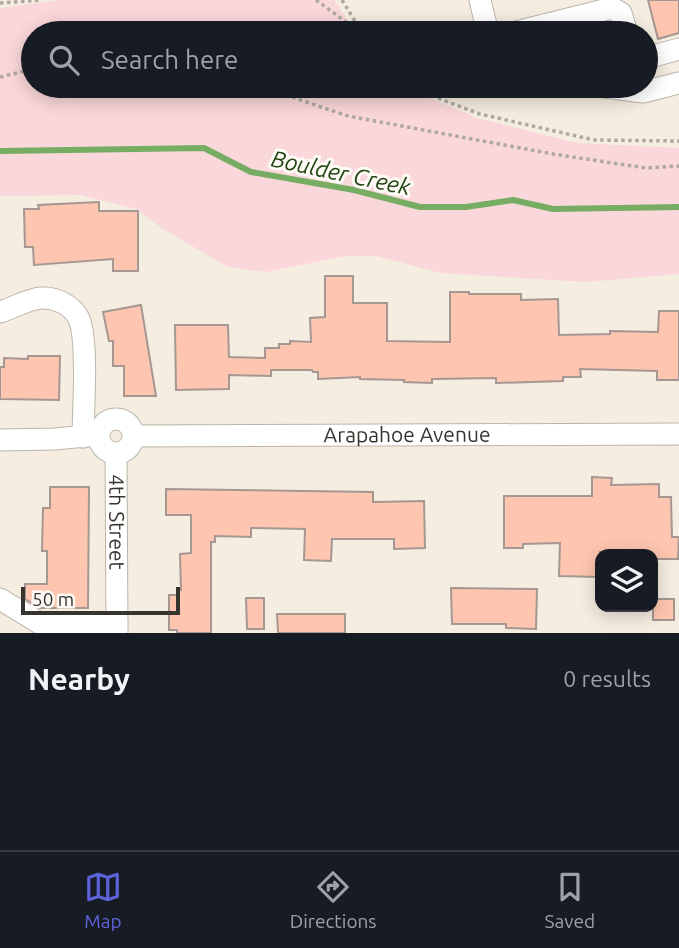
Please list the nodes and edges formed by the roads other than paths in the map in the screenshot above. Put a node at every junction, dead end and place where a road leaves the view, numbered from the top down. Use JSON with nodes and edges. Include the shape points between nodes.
{"nodes":[{"id":1,"x":480,"y":0,"type":"edge"},
{"id":2,"x":485,"y":21,"type":"edge"},
{"id":3,"x":560,"y":21,"type":"edge"},
{"id":4,"x":623,"y":21,"type":"edge"},
{"id":5,"x":679,"y":49,"type":"edge"},
{"id":6,"x":658,"y":55,"type":"edge"},
{"id":7,"x":679,"y":83,"type":"edge"},
{"id":8,"x":658,"y":88,"type":"edge"},
{"id":9,"x":0,"y":312,"type":"edge"},
{"id":10,"x":679,"y":434,"type":"edge"},
{"id":11,"x":91,"y":435,"type":"junction"},
{"id":12,"x":134,"y":436,"type":"junction"},
{"id":13,"x":0,"y":440,"type":"edge"},
{"id":14,"x":116,"y":454,"type":"junction"},
{"id":15,"x":0,"y":599,"type":"edge"},
{"id":16,"x":117,"y":628,"type":"edge"}],
"edges":[{"from":1,"to":2,"type":"street"},
{"from":3,"to":4,"type":"street","via":[[612,8],[621,13]]},
{"from":5,"to":6,"type":"street"},
{"from":7,"to":8,"type":"street"},
{"from":9,"to":11,"type":"street","via":[[41,298],[56,299],[79,319]]},
{"from":10,"to":12,"type":"street","name":"Arapahoe Avenue"},
{"from":11,"to":12,"type":"street","via":[[107,421],[117,419],[127,422]]},
{"from":11,"to":13,"type":"street"},
{"from":11,"to":14,"type":"street"},
{"from":12,"to":14,"type":"street","via":[[131,447]]},
{"from":14,"to":16,"type":"street","name":"4th Street"},
{"from":15,"to":16,"type":"street","via":[[41,624]]}]}
